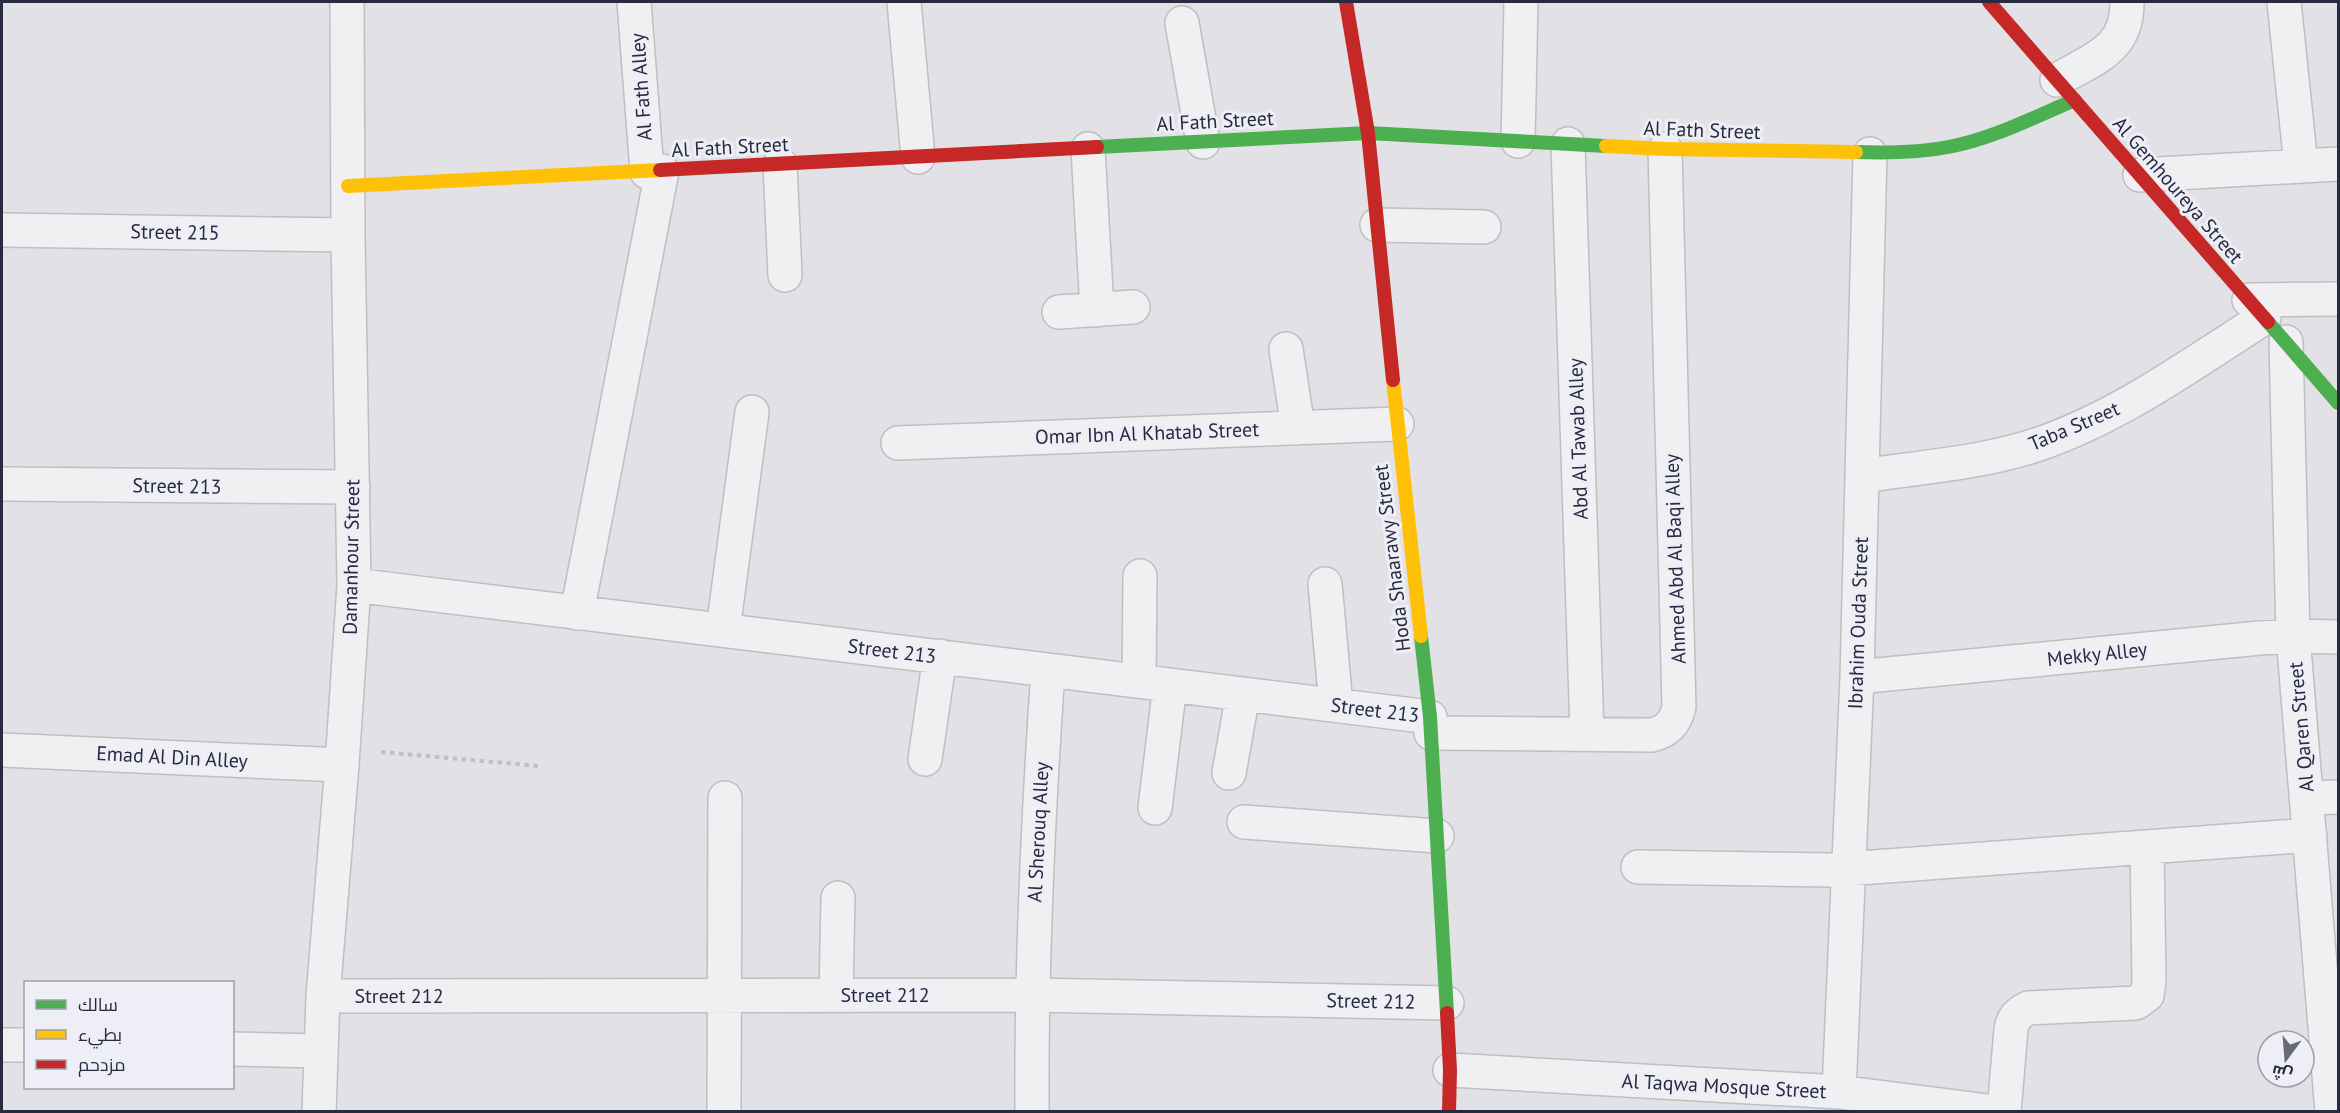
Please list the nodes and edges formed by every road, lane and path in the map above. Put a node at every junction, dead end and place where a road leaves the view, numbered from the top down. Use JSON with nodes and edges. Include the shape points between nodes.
{"nodes":[{"id":1,"x":347,"y":2,"type":"edge"},
{"id":2,"x":634,"y":2,"type":"edge"},
{"id":3,"x":904,"y":2,"type":"edge"},
{"id":4,"x":1346,"y":2,"type":"edge"},
{"id":5,"x":1521,"y":2,"type":"edge"},
{"id":6,"x":1989,"y":2,"type":"edge"},
{"id":7,"x":2127,"y":2,"type":"edge"},
{"id":8,"x":2284,"y":2,"type":"edge"},
{"id":9,"x":1182,"y":23,"type":"dead end"},
{"id":10,"x":2066,"y":90,"type":"junction"},
{"id":11,"x":1368,"y":133,"type":"junction"},
{"id":12,"x":1518,"y":141,"type":"junction"},
{"id":13,"x":1203,"y":142,"type":"junction"},
{"id":14,"x":1568,"y":144,"type":"junction"},
{"id":15,"x":1088,"y":148,"type":"junction"},
{"id":16,"x":1665,"y":149,"type":"junction"},
{"id":17,"x":1870,"y":154,"type":"junction"},
{"id":18,"x":918,"y":157,"type":"junction"},
{"id":19,"x":780,"y":164,"type":"junction"},
{"id":20,"x":2338,"y":164,"type":"edge"},
{"id":21,"x":2301,"y":166,"type":"junction"},
{"id":22,"x":655,"y":171,"type":"junction"},
{"id":23,"x":2140,"y":175,"type":"junction"},
{"id":24,"x":348,"y":186,"type":"junction"},
{"id":25,"x":1377,"y":225,"type":"junction"},
{"id":26,"x":1484,"y":227,"type":"dead end"},
{"id":27,"x":2,"y":230,"type":"edge"},
{"id":28,"x":348,"y":235,"type":"junction"},
{"id":29,"x":785,"y":275,"type":"dead end"},
{"id":30,"x":2338,"y":299,"type":"edge"},
{"id":31,"x":1133,"y":307,"type":"dead end"},
{"id":32,"x":1097,"y":310,"type":"junction"},
{"id":33,"x":1059,"y":312,"type":"dead end"},
{"id":34,"x":2266,"y":320,"type":"junction"},
{"id":35,"x":1286,"y":349,"type":"dead end"},
{"id":36,"x":2335,"y":396,"type":"edge"},
{"id":37,"x":752,"y":412,"type":"dead end"},
{"id":38,"x":1396,"y":424,"type":"junction"},
{"id":39,"x":1298,"y":428,"type":"junction"},
{"id":40,"x":898,"y":443,"type":"dead end"},
{"id":41,"x":1862,"y":476,"type":"junction"},
{"id":42,"x":2,"y":484,"type":"edge"},
{"id":43,"x":353,"y":487,"type":"junction"},
{"id":44,"x":1140,"y":576,"type":"dead end"},
{"id":45,"x":1325,"y":584,"type":"dead end"},
{"id":46,"x":354,"y":585,"type":"junction"},
{"id":47,"x":577,"y":613,"type":"junction"},
{"id":48,"x":723,"y":630,"type":"junction"},
{"id":49,"x":2293,"y":636,"type":"junction"},
{"id":50,"x":2338,"y":637,"type":"edge"},
{"id":51,"x":940,"y":656,"type":"junction"},
{"id":52,"x":1048,"y":670,"type":"junction"},
{"id":53,"x":1857,"y":677,"type":"junction"},
{"id":54,"x":1155,"y":683,"type":"junction"},
{"id":55,"x":1243,"y":694,"type":"junction"},
{"id":56,"x":1336,"y":705,"type":"junction"},
{"id":57,"x":1431,"y":725,"type":"junction"},
{"id":58,"x":1587,"y":734,"type":"junction"},
{"id":59,"x":2,"y":750,"type":"edge"},
{"id":60,"x":343,"y":756,"type":"junction"},
{"id":61,"x":925,"y":759,"type":"dead end"},
{"id":62,"x":539,"y":766,"type":"dead end"},
{"id":63,"x":1229,"y":773,"type":"dead end"},
{"id":64,"x":2323,"y":797,"type":"edge"},
{"id":65,"x":725,"y":798,"type":"dead end"},
{"id":66,"x":1155,"y":808,"type":"dead end"},
{"id":67,"x":1244,"y":822,"type":"dead end"},
{"id":68,"x":2310,"y":835,"type":"junction"},
{"id":69,"x":1437,"y":836,"type":"junction"},
{"id":70,"x":2147,"y":847,"type":"junction"},
{"id":71,"x":1638,"y":867,"type":"dead end"},
{"id":72,"x":1850,"y":868,"type":"junction"},
{"id":73,"x":838,"y":898,"type":"dead end"},
{"id":74,"x":1032,"y":994,"type":"junction"},
{"id":75,"x":836,"y":995,"type":"junction"},
{"id":76,"x":323,"y":996,"type":"junction"},
{"id":77,"x":724,"y":997,"type":"junction"},
{"id":78,"x":1448,"y":1003,"type":"junction"},
{"id":79,"x":2,"y":1045,"type":"edge"},
{"id":80,"x":24,"y":1045,"type":"edge"},
{"id":81,"x":234,"y":1049,"type":"edge"},
{"id":82,"x":320,"y":1051,"type":"junction"},
{"id":83,"x":1450,"y":1070,"type":"junction"},
{"id":84,"x":1847,"y":1099,"type":"edge"},
{"id":85,"x":319,"y":1112,"type":"edge"},
{"id":86,"x":724,"y":1112,"type":"edge"},
{"id":87,"x":1032,"y":1112,"type":"edge"},
{"id":88,"x":1449,"y":1112,"type":"edge"},
{"id":89,"x":1996,"y":1112,"type":"edge"},
{"id":90,"x":2004,"y":1112,"type":"edge"},
{"id":91,"x":2332,"y":1112,"type":"edge"}],
"edges":[{"from":1,"to":24,"type":"street","name":"Damanhour Street"},
{"from":2,"to":22,"type":"street","name":"Al Fath Alley"},
{"from":3,"to":18,"type":"street"},
{"from":4,"to":11,"type":"street","name":"Hoda Shaarawy Street"},
{"from":5,"to":12,"type":"street"},
{"from":6,"to":10,"type":"street","name":"Al Gemhoureya Street"},
{"from":7,"to":10,"type":"street","via":[[2126,24],[2112,48]]},
{"from":8,"to":21,"type":"street"},
{"from":9,"to":13,"type":"street"},
{"from":10,"to":17,"type":"street","name":"Al Fath Street","via":[[1992,134],[1950,147]]},
{"from":10,"to":23,"type":"street","name":"Al Gemhoureya Street"},
{"from":11,"to":12,"type":"street","name":"Al Fath Street"},
{"from":11,"to":13,"type":"street","name":"Al Fath Street"},
{"from":11,"to":25,"type":"street","name":"Hoda Shaarawy Street"},
{"from":12,"to":14,"type":"street","name":"Al Fath Street"},
{"from":13,"to":15,"type":"street","name":"Al Fath Street"},
{"from":14,"to":16,"type":"street","name":"Al Fath Street"},
{"from":14,"to":58,"type":"street","name":"Abd Al Tawab Alley"},
{"from":15,"to":18,"type":"street","name":"Al Fath Street"},
{"from":15,"to":32,"type":"street"},
{"from":16,"to":17,"type":"street","name":"Al Fath Street"},
{"from":16,"to":58,"type":"street","name":"Ahmed Abd Al Baqi Alley","via":[[1679,708],[1662,732],[1652,735]]},
{"from":17,"to":41,"type":"street","name":"Ibrahim Ouda Street"},
{"from":18,"to":19,"type":"street","name":"Al Fath Street"},
{"from":19,"to":22,"type":"street","name":"Al Fath Street"},
{"from":19,"to":29,"type":"street"},
{"from":20,"to":21,"type":"street"},
{"from":21,"to":23,"type":"street"},
{"from":22,"to":24,"type":"street","name":"Al Fath Street"},
{"from":22,"to":47,"type":"street","name":"Al Fath Alley"},
{"from":23,"to":34,"type":"street","name":"Al Gemhoureya Street"},
{"from":24,"to":28,"type":"street","name":"Damanhour Street"},
{"from":25,"to":26,"type":"street"},
{"from":25,"to":38,"type":"street","name":"Hoda Shaarawy Street"},
{"from":27,"to":28,"type":"street","name":"Street 215"},
{"from":28,"to":43,"type":"street","name":"Damanhour Street"},
{"from":30,"to":34,"type":"street"},
{"from":31,"to":32,"type":"street"},
{"from":32,"to":33,"type":"street"},
{"from":34,"to":36,"type":"street","name":"Al Gemhoureya Street"},
{"from":34,"to":41,"type":"street","name":"Taba Street","via":[[2126,405],[2040,444],[2004,454]]},
{"from":34,"to":49,"type":"street","name":"Al Qaren Street"},
{"from":35,"to":39,"type":"street"},
{"from":37,"to":48,"type":"street"},
{"from":38,"to":39,"type":"street","name":"Omar Ibn Al Khatab Street"},
{"from":38,"to":57,"type":"street","name":"Hoda Shaarawy Street"},
{"from":39,"to":40,"type":"street","name":"Omar Ibn Al Khatab Street"},
{"from":41,"to":53,"type":"street","name":"Ibrahim Ouda Street"},
{"from":42,"to":43,"type":"street","name":"Street 213"},
{"from":43,"to":46,"type":"street","name":"Damanhour Street"},
{"from":44,"to":54,"type":"street"},
{"from":45,"to":56,"type":"street"},
{"from":46,"to":47,"type":"street","name":"Street 213"},
{"from":46,"to":60,"type":"street","name":"Damanhour Street"},
{"from":47,"to":48,"type":"street","name":"Street 213"},
{"from":48,"to":51,"type":"street","name":"Street 213"},
{"from":49,"to":50,"type":"street","name":"Mekky Alley"},
{"from":49,"to":53,"type":"street","name":"Mekky Alley"},
{"from":49,"to":64,"type":"street","name":"Al Qaren Street"},
{"from":51,"to":52,"type":"street","name":"Street 213"},
{"from":51,"to":61,"type":"street"},
{"from":52,"to":54,"type":"street","name":"Street 213"},
{"from":52,"to":74,"type":"street","name":"Al Sherouq Alley"},
{"from":53,"to":72,"type":"street","name":"Ibrahim Ouda Street"},
{"from":54,"to":55,"type":"street","name":"Street 213"},
{"from":54,"to":66,"type":"street"},
{"from":55,"to":56,"type":"street","name":"Street 213"},
{"from":55,"to":63,"type":"street"},
{"from":56,"to":57,"type":"street","name":"Street 213"},
{"from":57,"to":58,"type":"street","name":"Ahmed Abd Al Baqi Alley"},
{"from":57,"to":69,"type":"street","name":"Hoda Shaarawy Street"},
{"from":59,"to":60,"type":"street","name":"Emad Al Din Alley"},
{"from":60,"to":62,"type":"path"},
{"from":60,"to":76,"type":"street","name":"Damanhour Street"},
{"from":64,"to":68,"type":"street","name":"Al Qaren Street"},
{"from":65,"to":77,"type":"street"},
{"from":67,"to":69,"type":"street"},
{"from":68,"to":70,"type":"street"},
{"from":68,"to":91,"type":"street","name":"Al Qaren Street"},
{"from":69,"to":78,"type":"street","name":"Hoda Shaarawy Street"},
{"from":70,"to":72,"type":"street"},
{"from":70,"to":90,"type":"street","via":[[2147,995],[2136,1003],[2022,1011],[2011,1029]]},
{"from":71,"to":72,"type":"street"},
{"from":72,"to":84,"type":"street","name":"Ibrahim Ouda Street"},
{"from":73,"to":75,"type":"street"},
{"from":74,"to":75,"type":"street","name":"Street 212"},
{"from":74,"to":78,"type":"street","name":"Street 212"},
{"from":74,"to":87,"type":"street","name":"Al Sherouq Alley"},
{"from":75,"to":77,"type":"street","name":"Street 212"},
{"from":76,"to":77,"type":"street","name":"Street 212"},
{"from":76,"to":82,"type":"street","name":"Damanhour Street"},
{"from":77,"to":86,"type":"street"},
{"from":78,"to":83,"type":"street","name":"Hoda Shaarawy Street"},
{"from":79,"to":80,"type":"street"},
{"from":81,"to":82,"type":"street"},
{"from":82,"to":85,"type":"street","name":"Damanhour Street"},
{"from":83,"to":84,"type":"street","name":"Al Taqwa Mosque Street"},
{"from":83,"to":88,"type":"street","name":"Hoda Shaarawy Street"},
{"from":84,"to":89,"type":"street","name":"Al Taqwa Mosque Street"}]}
